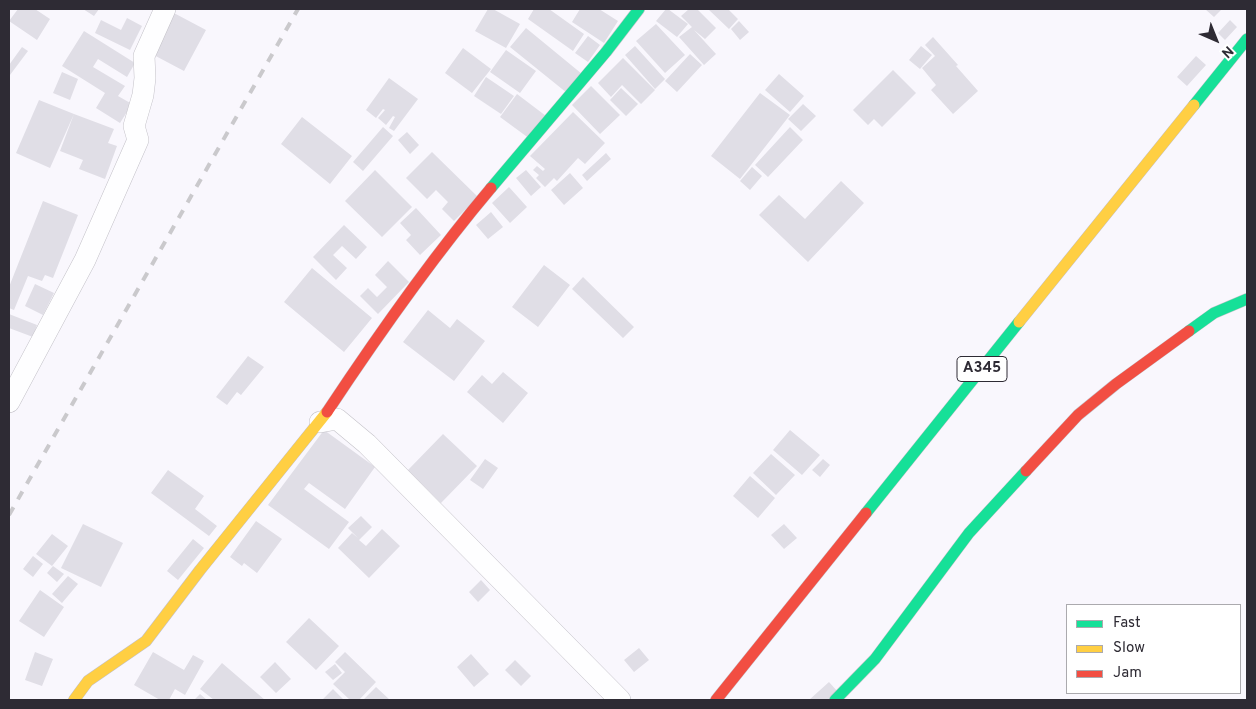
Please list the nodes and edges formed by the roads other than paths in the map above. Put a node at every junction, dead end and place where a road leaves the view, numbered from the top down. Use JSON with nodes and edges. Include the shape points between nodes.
{"nodes":[{"id":1,"x":165,"y":9,"type":"edge"},
{"id":2,"x":639,"y":9,"type":"edge"},
{"id":3,"x":1247,"y":39,"type":"edge"},
{"id":4,"x":1247,"y":298,"type":"edge"},
{"id":5,"x":9,"y":402,"type":"edge"},
{"id":6,"x":320,"y":422,"type":"junction"},
{"id":7,"x":74,"y":700,"type":"edge"},
{"id":8,"x":620,"y":700,"type":"edge"},
{"id":9,"x":716,"y":700,"type":"edge"},
{"id":10,"x":835,"y":700,"type":"edge"}],
"edges":[{"from":1,"to":5,"type":"street","via":[[144,56],[143,95],[134,126],[138,140],[85,260]]},
{"from":2,"to":6,"type":"main road","via":[[600,60],[466,217],[382,328]]},
{"from":3,"to":9,"type":"main road","number":"A345"},
{"from":4,"to":10,"type":"main road","via":[[1214,313],[1123,378],[1078,415],[969,533],[875,659]]},
{"from":6,"to":7,"type":"main road","via":[[146,641],[88,681]]},
{"from":6,"to":8,"type":"street","via":[[337,419],[367,444]]}]}
